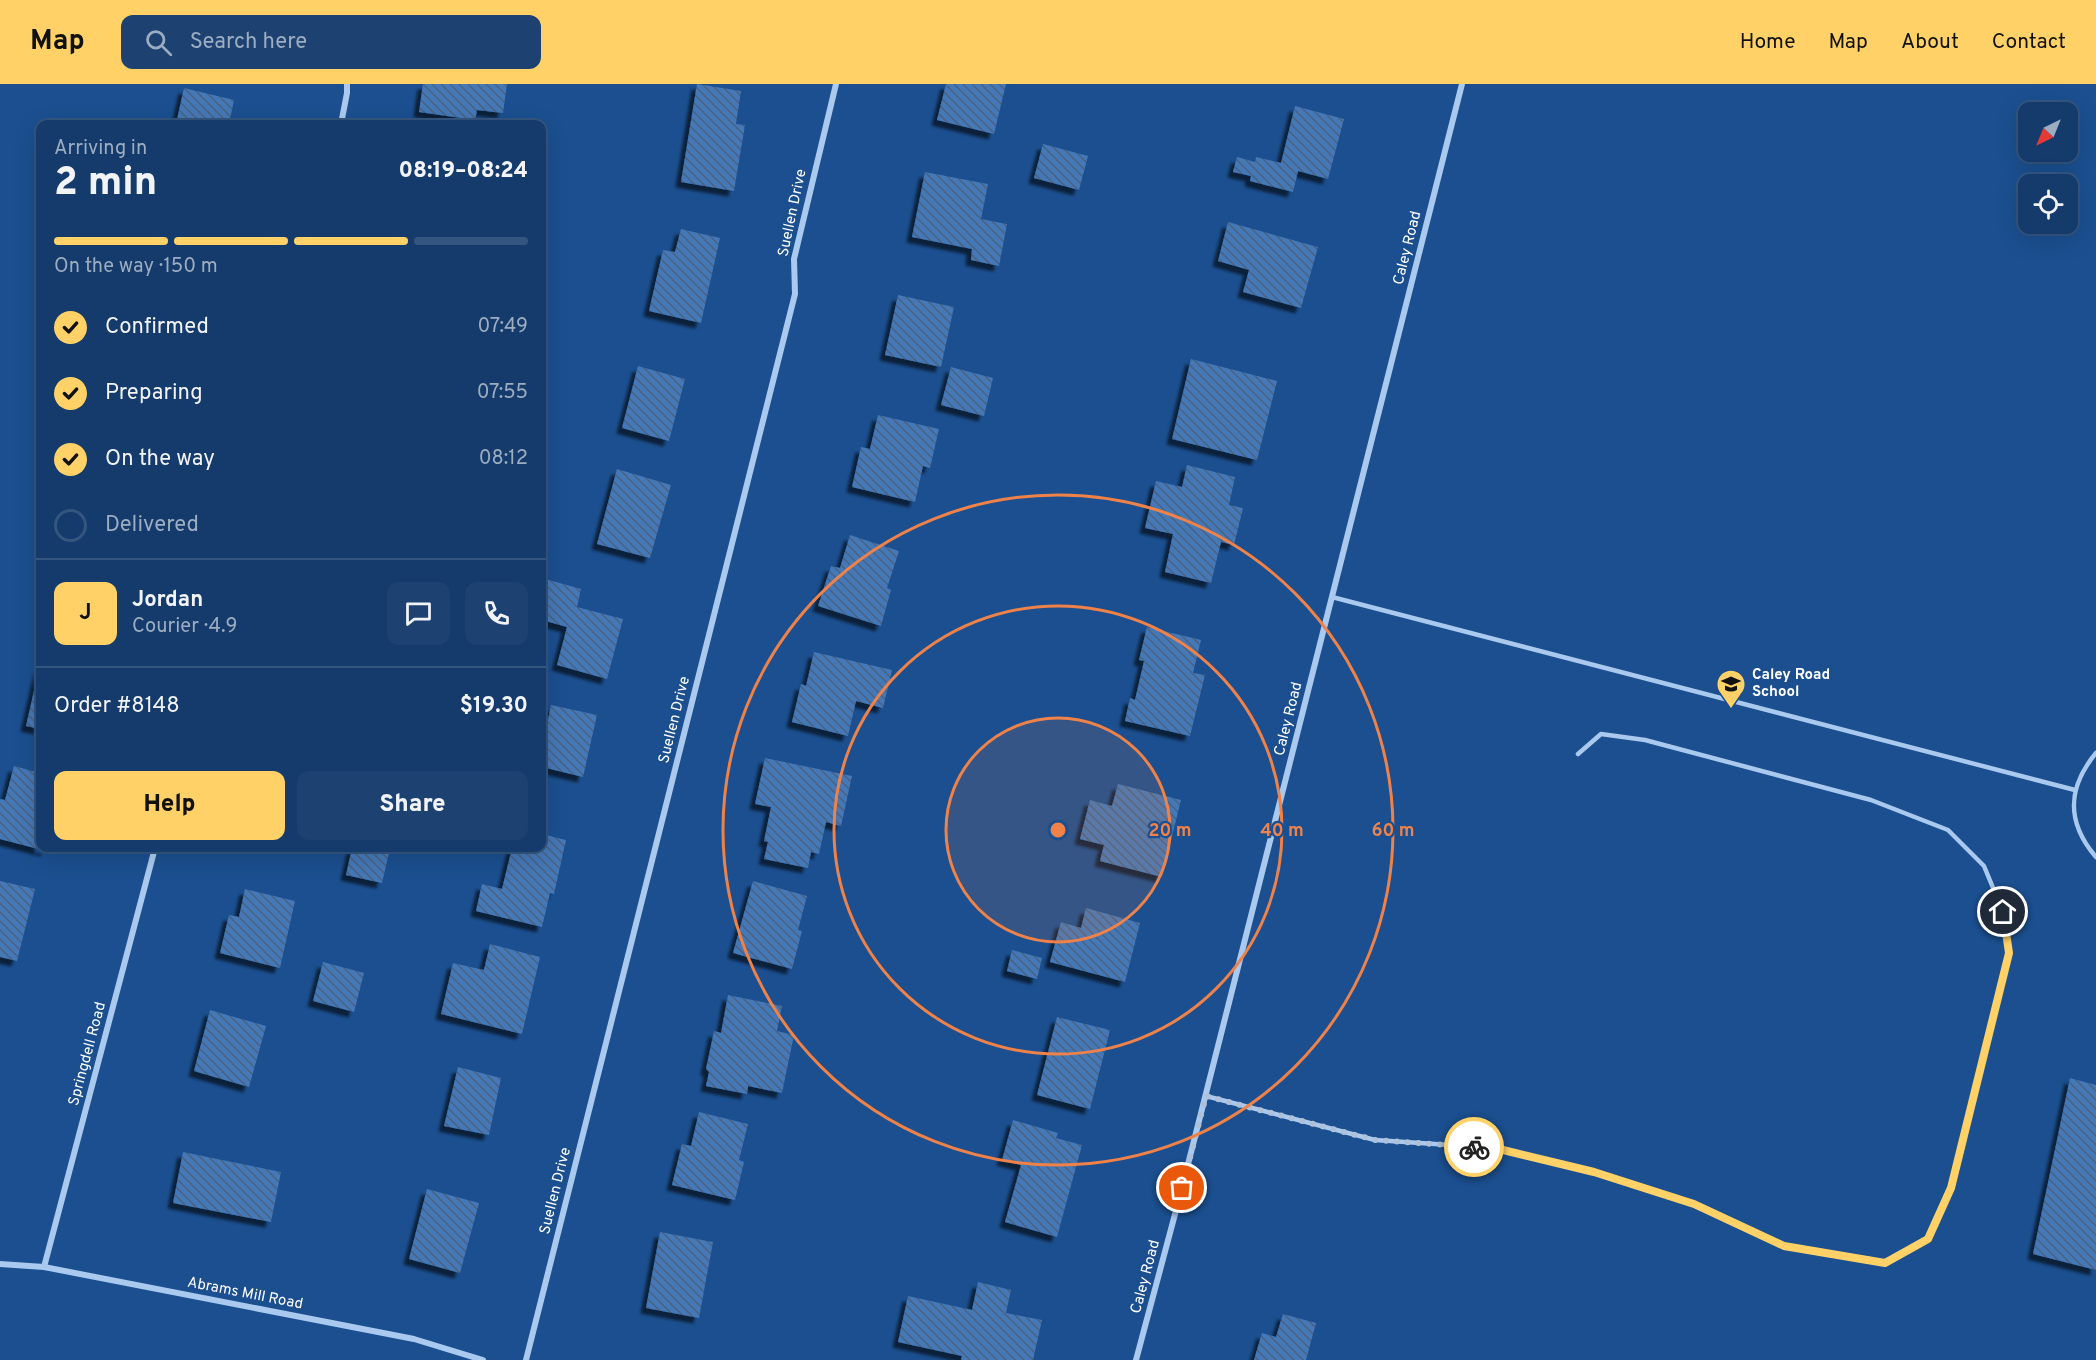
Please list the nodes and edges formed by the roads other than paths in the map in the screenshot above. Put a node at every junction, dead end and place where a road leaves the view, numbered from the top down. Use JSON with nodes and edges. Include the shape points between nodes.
{"nodes":[{"id":1,"x":347,"y":84,"type":"edge"},
{"id":2,"x":836,"y":84,"type":"edge"},
{"id":3,"x":1462,"y":84,"type":"edge"},
{"id":4,"x":342,"y":120,"type":"edge"},
{"id":5,"x":1332,"y":597,"type":"junction"},
{"id":6,"x":2096,"y":753,"type":"edge"},
{"id":7,"x":1578,"y":754,"type":"dead end"},
{"id":8,"x":2075,"y":790,"type":"junction"},
{"id":9,"x":154,"y":852,"type":"edge"},
{"id":10,"x":2096,"y":857,"type":"edge"},
{"id":11,"x":1206,"y":1096,"type":"junction"},
{"id":12,"x":0,"y":1264,"type":"edge"},
{"id":13,"x":44,"y":1267,"type":"junction"},
{"id":14,"x":483,"y":1360,"type":"edge"},
{"id":15,"x":526,"y":1360,"type":"edge"},
{"id":16,"x":1136,"y":1360,"type":"edge"}],
"edges":[{"from":1,"to":4,"type":"street"},
{"from":2,"to":15,"type":"street","name":"Suellen Drive","via":[[794,259],[795,294]]},
{"from":3,"to":5,"type":"street","name":"Caley Road"},
{"from":5,"to":8,"type":"lane"},
{"from":5,"to":11,"type":"street","name":"Caley Road"},
{"from":6,"to":8,"type":"lane","via":[[2083,768]]},
{"from":7,"to":11,"type":"lane","via":[[1601,734],[1645,740],[1872,800],[1948,830],[1984,866],[2003,912],[2009,953],[1951,1188],[1928,1239],[1885,1263],[1784,1246],[1694,1204],[1594,1172],[1495,1148],[1375,1140]]},
{"from":8,"to":10,"type":"lane","via":[[2074,815],[2081,837]]},
{"from":9,"to":13,"type":"street","name":"Springdell Road"},
{"from":11,"to":16,"type":"street","name":"Caley Road"},
{"from":12,"to":13,"type":"street","name":"Abrams Mill Road"},
{"from":13,"to":14,"type":"street","name":"Abrams Mill Road","via":[[414,1340]]}]}
